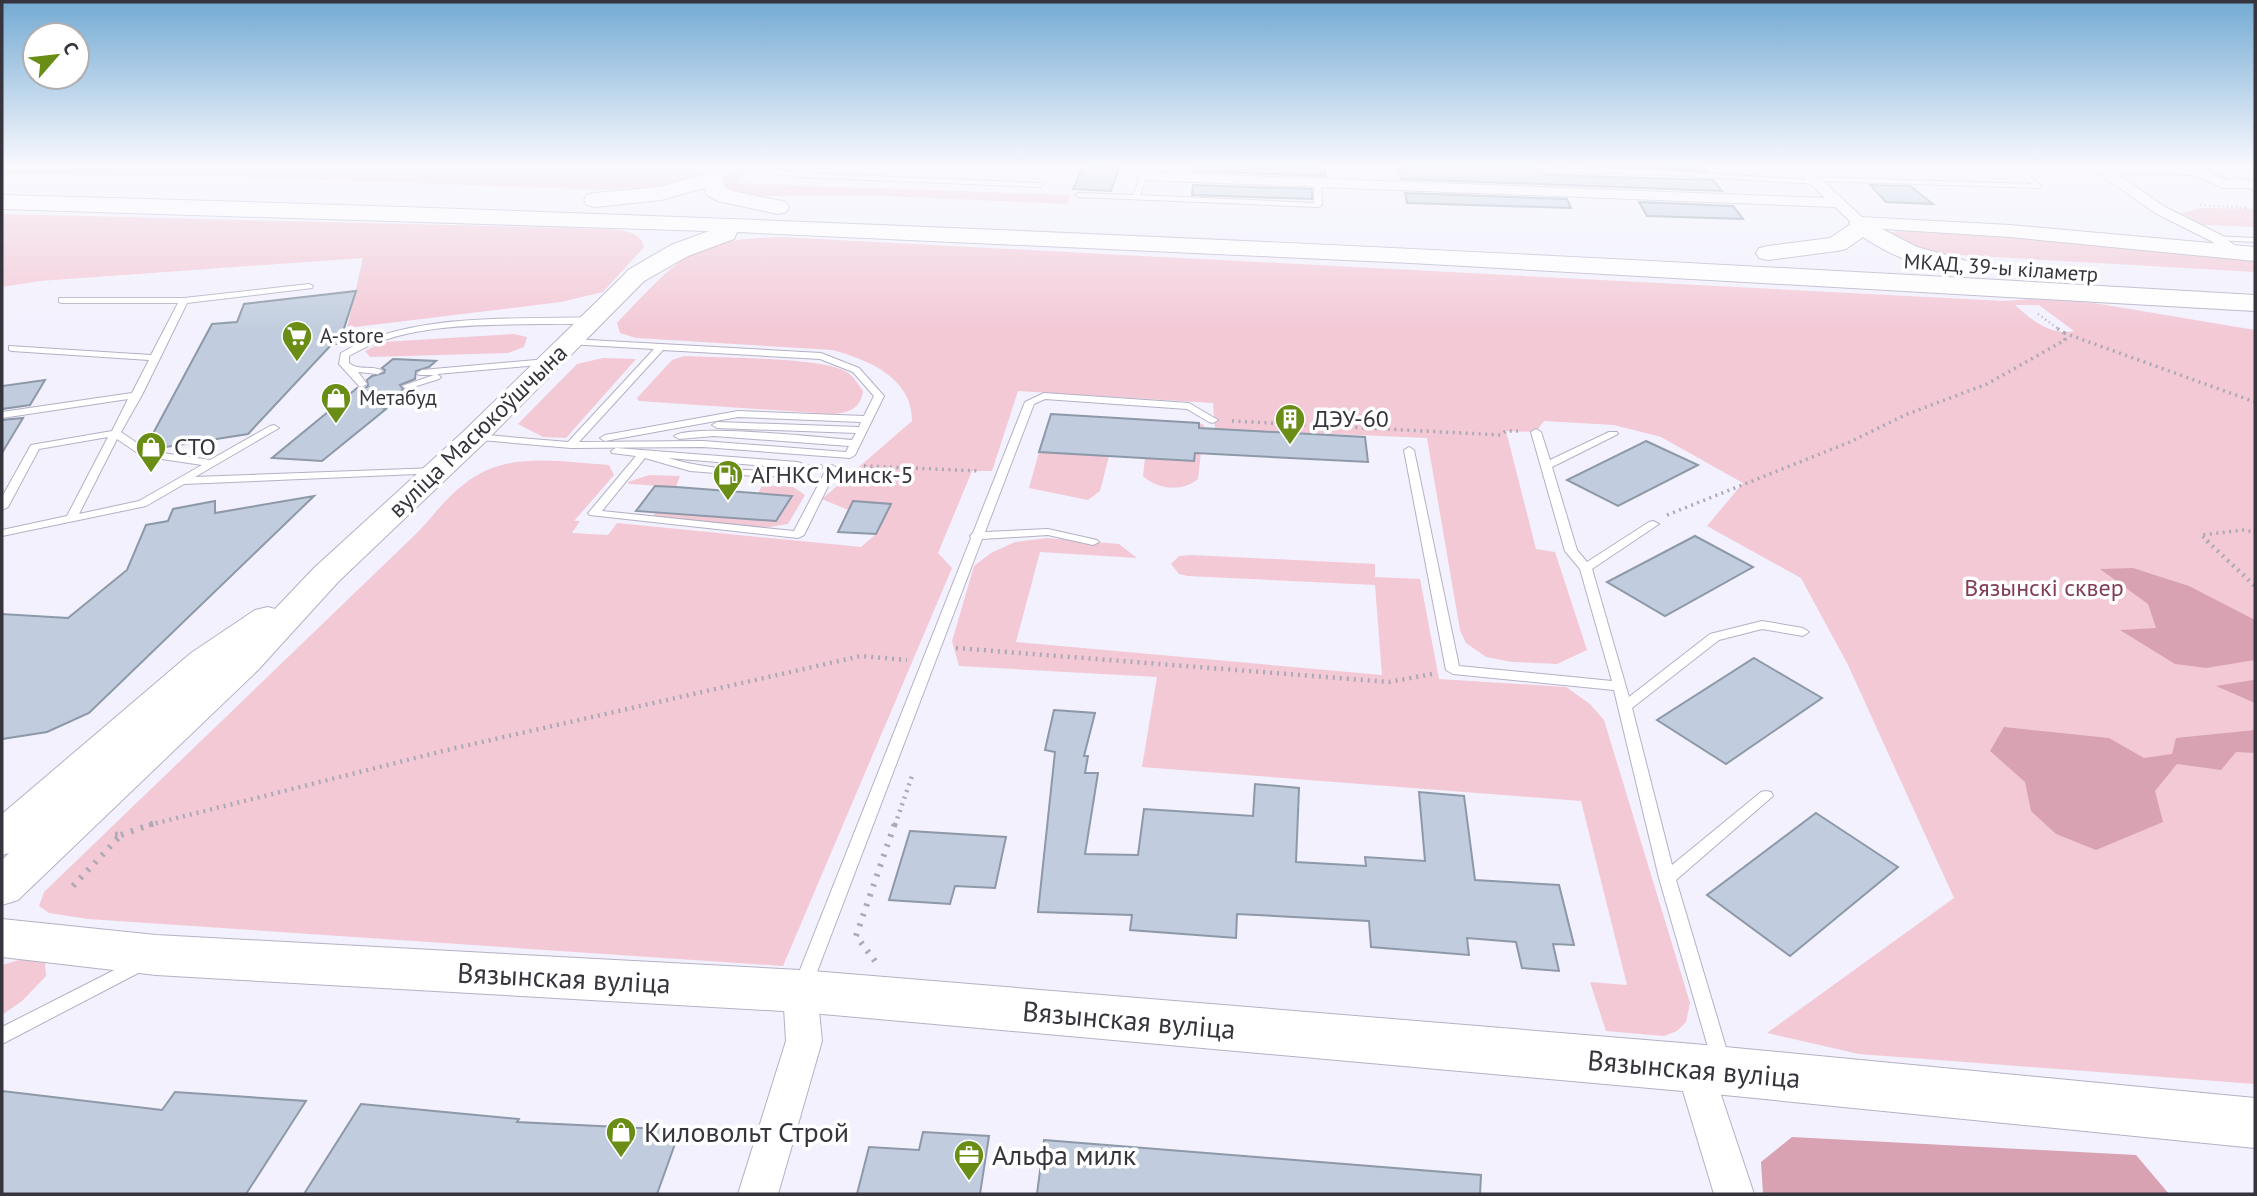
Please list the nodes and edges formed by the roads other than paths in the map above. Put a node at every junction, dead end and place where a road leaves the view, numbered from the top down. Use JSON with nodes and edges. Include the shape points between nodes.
{"nodes":[{"id":1,"x":614,"y":220,"type":"edge"},
{"id":2,"x":697,"y":220,"type":"edge"},
{"id":3,"x":1095,"y":220,"type":"edge"},
{"id":4,"x":1857,"y":220,"type":"edge"},
{"id":5,"x":2180,"y":220,"type":"edge"},
{"id":6,"x":1862,"y":224,"type":"junction"},
{"id":7,"x":791,"y":228,"type":"junction"},
{"id":8,"x":2217,"y":238,"type":"junction"},
{"id":9,"x":2249,"y":249,"type":"edge"},
{"id":10,"x":1586,"y":253,"type":"junction"},
{"id":11,"x":1768,"y":253,"type":"junction"},
{"id":12,"x":1958,"y":266,"type":"junction"},
{"id":13,"x":637,"y":275,"type":"junction"},
{"id":14,"x":2255,"y":284,"type":"edge"},
{"id":15,"x":309,"y":286,"type":"dead end"},
{"id":16,"x":2022,"y":288,"type":"junction"},
{"id":17,"x":62,"y":300,"type":"dead end"},
{"id":18,"x":184,"y":301,"type":"junction"},
{"id":19,"x":2255,"y":303,"type":"edge"},
{"id":20,"x":593,"y":320,"type":"junction"},
{"id":21,"x":2255,"y":326,"type":"edge"},
{"id":22,"x":571,"y":342,"type":"junction"},
{"id":23,"x":12,"y":348,"type":"dead end"},
{"id":24,"x":660,"y":348,"type":"junction"},
{"id":25,"x":154,"y":358,"type":"junction"},
{"id":26,"x":551,"y":362,"type":"junction"},
{"id":27,"x":463,"y":368,"type":"junction"},
{"id":28,"x":350,"y":369,"type":"junction"},
{"id":29,"x":378,"y":371,"type":"dead end"},
{"id":30,"x":422,"y":373,"type":"dead end"},
{"id":31,"x":362,"y":384,"type":"dead end"},
{"id":32,"x":407,"y":386,"type":"dead end"},
{"id":33,"x":137,"y":395,"type":"junction"},
{"id":34,"x":2,"y":415,"type":"edge"},
{"id":35,"x":867,"y":419,"type":"junction"},
{"id":36,"x":1213,"y":420,"type":"road end"},
{"id":37,"x":274,"y":428,"type":"dead end"},
{"id":38,"x":862,"y":430,"type":"junction"},
{"id":39,"x":1536,"y":432,"type":"road end"},
{"id":40,"x":115,"y":433,"type":"junction"},
{"id":41,"x":1613,"y":434,"type":"dead end"},
{"id":42,"x":474,"y":437,"type":"junction"},
{"id":43,"x":855,"y":443,"type":"junction"},
{"id":44,"x":570,"y":445,"type":"junction"},
{"id":45,"x":1409,"y":450,"type":"dead end"},
{"id":46,"x":643,"y":454,"type":"junction"},
{"id":47,"x":847,"y":460,"type":"junction"},
{"id":48,"x":212,"y":463,"type":"junction"},
{"id":49,"x":1548,"y":465,"type":"junction"},
{"id":50,"x":832,"y":468,"type":"junction"},
{"id":51,"x":436,"y":471,"type":"junction"},
{"id":52,"x":177,"y":481,"type":"junction"},
{"id":53,"x":2,"y":507,"type":"edge"},
{"id":54,"x":71,"y":519,"type":"junction"},
{"id":55,"x":1653,"y":524,"type":"road end"},
{"id":56,"x":2,"y":533,"type":"edge"},
{"id":57,"x":976,"y":536,"type":"junction"},
{"id":58,"x":1093,"y":542,"type":"dead end"},
{"id":59,"x":1587,"y":568,"type":"junction"},
{"id":60,"x":317,"y":585,"type":"junction"},
{"id":61,"x":1803,"y":632,"type":"dead end"},
{"id":62,"x":1620,"y":685,"type":"junction"},
{"id":63,"x":1624,"y":708,"type":"junction"},
{"id":64,"x":1766,"y":796,"type":"dead end"},
{"id":65,"x":2,"y":839,"type":"edge"},
{"id":66,"x":1667,"y":878,"type":"junction"},
{"id":67,"x":2,"y":887,"type":"edge"},
{"id":68,"x":2,"y":939,"type":"edge"},
{"id":69,"x":156,"y":955,"type":"junction"},
{"id":70,"x":800,"y":992,"type":"junction"},
{"id":71,"x":2,"y":1036,"type":"edge"},
{"id":72,"x":1709,"y":1070,"type":"junction"},
{"id":73,"x":2255,"y":1123,"type":"edge"},
{"id":74,"x":758,"y":1194,"type":"edge"},
{"id":75,"x":1734,"y":1194,"type":"edge"}],
"edges":[{"from":1,"to":13,"type":"highway","via":[[651,240],[652,249]]},
{"from":2,"to":7,"type":"highway"},
{"from":3,"to":10,"type":"highway"},
{"from":4,"to":6,"type":"street"},
{"from":5,"to":8,"type":"street"},
{"from":6,"to":9,"type":"street"},
{"from":6,"to":11,"type":"highway","via":[[1837,244]]},
{"from":6,"to":12,"type":"highway","via":[[1888,244]]},
{"from":7,"to":10,"type":"highway"},
{"from":7,"to":13,"type":"highway","via":[[706,238]]},
{"from":8,"to":9,"type":"street"},
{"from":8,"to":9,"type":"lane"},
{"from":10,"to":11,"type":"highway","name":"МКАД, 39-ы кіламетр"},
{"from":10,"to":16,"type":"highway","name":"МКАД, 39-ы кіламетр"},
{"from":11,"to":12,"type":"highway","name":"МКАД, 39-ы кіламетр"},
{"from":12,"to":14,"type":"highway","name":"МКАД, 39-ы кіламетр"},
{"from":13,"to":20,"type":"street","name":"вуліца Масюкоўшчына"},
{"from":15,"to":18,"type":"lane"},
{"from":16,"to":19,"type":"highway","name":"МКАД, 39-ы кіламетр"},
{"from":16,"to":21,"type":"highway"},
{"from":17,"to":18,"type":"lane"},
{"from":18,"to":25,"type":"lane"},
{"from":20,"to":22,"type":"street","name":"вуліца Масюкоўшчына"},
{"from":20,"to":28,"type":"lane","via":[[457,326],[374,338],[344,355],[344,364]]},
{"from":22,"to":24,"type":"lane"},
{"from":22,"to":26,"type":"street","name":"вуліца Масюкоўшчына"},
{"from":23,"to":25,"type":"lane"},
{"from":24,"to":35,"type":"lane","via":[[821,356],[856,370],[879,396]]},
{"from":24,"to":44,"type":"lane"},
{"from":25,"to":33,"type":"lane"},
{"from":26,"to":27,"type":"lane"},
{"from":26,"to":42,"type":"street","name":"вуліца Масюкоўшчына"},
{"from":27,"to":30,"type":"lane"},
{"from":27,"to":32,"type":"lane"},
{"from":28,"to":29,"type":"lane"},
{"from":28,"to":31,"type":"lane"},
{"from":33,"to":34,"type":"lane"},
{"from":33,"to":40,"type":"lane"},
{"from":35,"to":38,"type":"lane"},
{"from":35,"to":44,"type":"lane","via":[[738,414]]},
{"from":36,"to":57,"type":"lane","via":[[1189,406],[1044,396],[1030,402]]},
{"from":37,"to":48,"type":"lane"},
{"from":38,"to":43,"type":"lane"},
{"from":38,"to":44,"type":"lane","via":[[726,424]]},
{"from":39,"to":49,"type":"lane"},
{"from":40,"to":48,"type":"lane","via":[[146,454]]},
{"from":40,"to":53,"type":"lane","via":[[35,447]]},
{"from":40,"to":54,"type":"lane"},
{"from":41,"to":49,"type":"lane"},
{"from":42,"to":44,"type":"lane"},
{"from":42,"to":51,"type":"street","name":"вуліца Масюкоўшчына"},
{"from":43,"to":44,"type":"lane","via":[[714,433]]},
{"from":43,"to":47,"type":"lane"},
{"from":44,"to":46,"type":"lane"},
{"from":44,"to":47,"type":"lane","via":[[703,443]]},
{"from":45,"to":62,"type":"lane","via":[[1453,670]]},
{"from":46,"to":50,"type":"lane","via":[[690,468],[766,474]]},
{"from":46,"to":50,"type":"lane","via":[[594,513],[798,534]]},
{"from":47,"to":50,"type":"lane"},
{"from":48,"to":52,"type":"lane"},
{"from":49,"to":59,"type":"lane","via":[[1572,551]]},
{"from":51,"to":52,"type":"lane"},
{"from":51,"to":60,"type":"street","name":"вуліца Масюкоўшчына"},
{"from":52,"to":54,"type":"lane","via":[[142,504]]},
{"from":54,"to":56,"type":"lane"},
{"from":55,"to":59,"type":"lane"},
{"from":57,"to":58,"type":"lane","via":[[1048,532]]},
{"from":57,"to":70,"type":"lane"},
{"from":59,"to":62,"type":"lane"},
{"from":60,"to":65,"type":"street","name":"вуліца Масюкоўшчына","via":[[204,661]]},
{"from":60,"to":67,"type":"street","name":"вуліца Масюкоўшчына","via":[[245,662]]},
{"from":61,"to":63,"type":"lane","via":[[1762,625],[1715,637]]},
{"from":62,"to":63,"type":"lane"},
{"from":63,"to":66,"type":"lane"},
{"from":64,"to":66,"type":"lane"},
{"from":66,"to":72,"type":"lane"},
{"from":68,"to":69,"type":"street","name":"Вязынская вуліца"},
{"from":69,"to":70,"type":"street","name":"Вязынская вуліца"},
{"from":69,"to":71,"type":"lane"},
{"from":70,"to":72,"type":"street","name":"Вязынская вуліца"},
{"from":70,"to":74,"type":"street","via":[[804,1041]]},
{"from":72,"to":73,"type":"street","name":"Вязынская вуліца"},
{"from":72,"to":75,"type":"street"}]}
